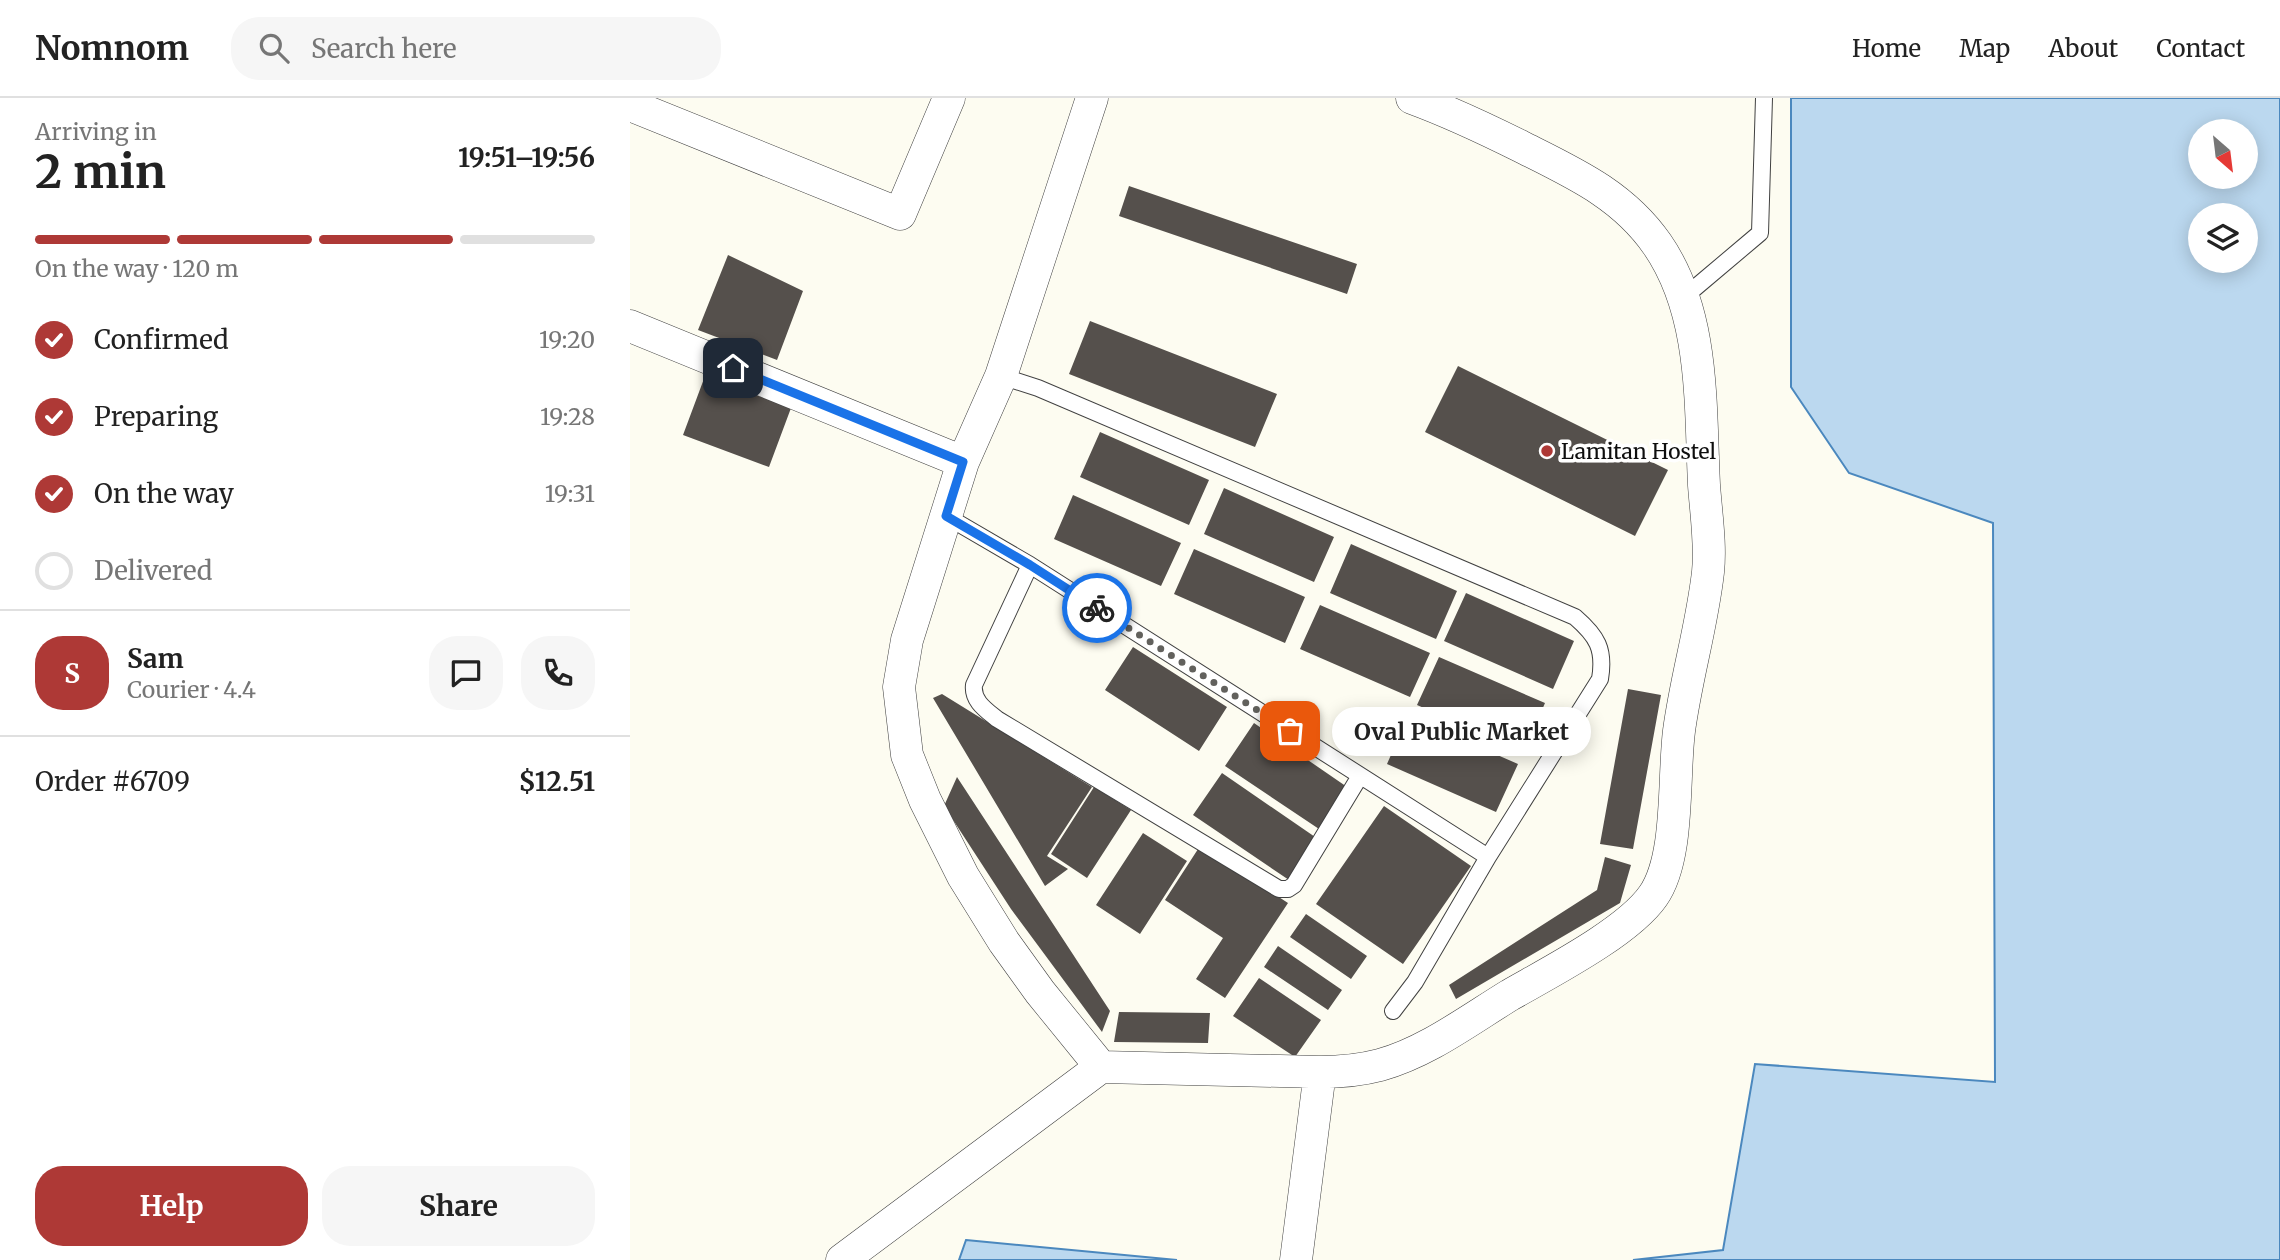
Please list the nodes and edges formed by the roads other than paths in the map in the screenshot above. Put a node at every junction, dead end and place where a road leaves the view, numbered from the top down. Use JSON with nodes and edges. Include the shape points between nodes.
{"nodes":[{"id":1,"x":948,"y":98,"type":"edge"},
{"id":2,"x":1092,"y":98,"type":"edge"},
{"id":3,"x":1412,"y":98,"type":"edge"},
{"id":4,"x":1764,"y":98,"type":"edge"},
{"id":5,"x":630,"y":105,"type":"edge"},
{"id":6,"x":1683,"y":298,"type":"junction"},
{"id":7,"x":630,"y":326,"type":"edge"},
{"id":8,"x":1001,"y":376,"type":"junction"},
{"id":9,"x":963,"y":462,"type":"junction"},
{"id":10,"x":946,"y":516,"type":"junction"},
{"id":11,"x":1030,"y":565,"type":"junction"},
{"id":12,"x":1360,"y":776,"type":"junction"},
{"id":13,"x":1488,"y":857,"type":"junction"},
{"id":14,"x":1393,"y":1011,"type":"dead end"},
{"id":15,"x":1101,"y":1067,"type":"junction"},
{"id":16,"x":1320,"y":1072,"type":"junction"},
{"id":17,"x":842,"y":1260,"type":"edge"},
{"id":18,"x":1296,"y":1260,"type":"edge"}],
"edges":[{"from":1,"to":5,"type":"street","via":[[900,214]]},
{"from":2,"to":8,"type":"street"},
{"from":3,"to":6,"type":"street","via":[[1457,114],[1594,183],[1656,242]]},
{"from":4,"to":6,"type":"lane","via":[[1760,233]]},
{"from":6,"to":16,"type":"street","via":[[1698,372],[1709,569],[1679,732],[1665,872],[1653,897],[1627,922],[1437,1039],[1380,1065]]},
{"from":7,"to":9,"type":"street"},
{"from":8,"to":9,"type":"street"},
{"from":8,"to":13,"type":"lane","via":[[1575,617],[1590,630],[1603,663],[1600,679]]},
{"from":9,"to":10,"type":"street"},
{"from":10,"to":11,"type":"lane"},
{"from":10,"to":15,"type":"street","via":[[901,662],[899,687],[907,755],[963,876],[1004,942]]},
{"from":11,"to":12,"type":"lane"},
{"from":11,"to":12,"type":"lane","via":[[974,685],[979,704],[997,719],[1279,889],[1294,885]]},
{"from":12,"to":13,"type":"lane"},
{"from":13,"to":14,"type":"lane"},
{"from":15,"to":16,"type":"street"},
{"from":15,"to":17,"type":"street"},
{"from":16,"to":18,"type":"street"}]}
